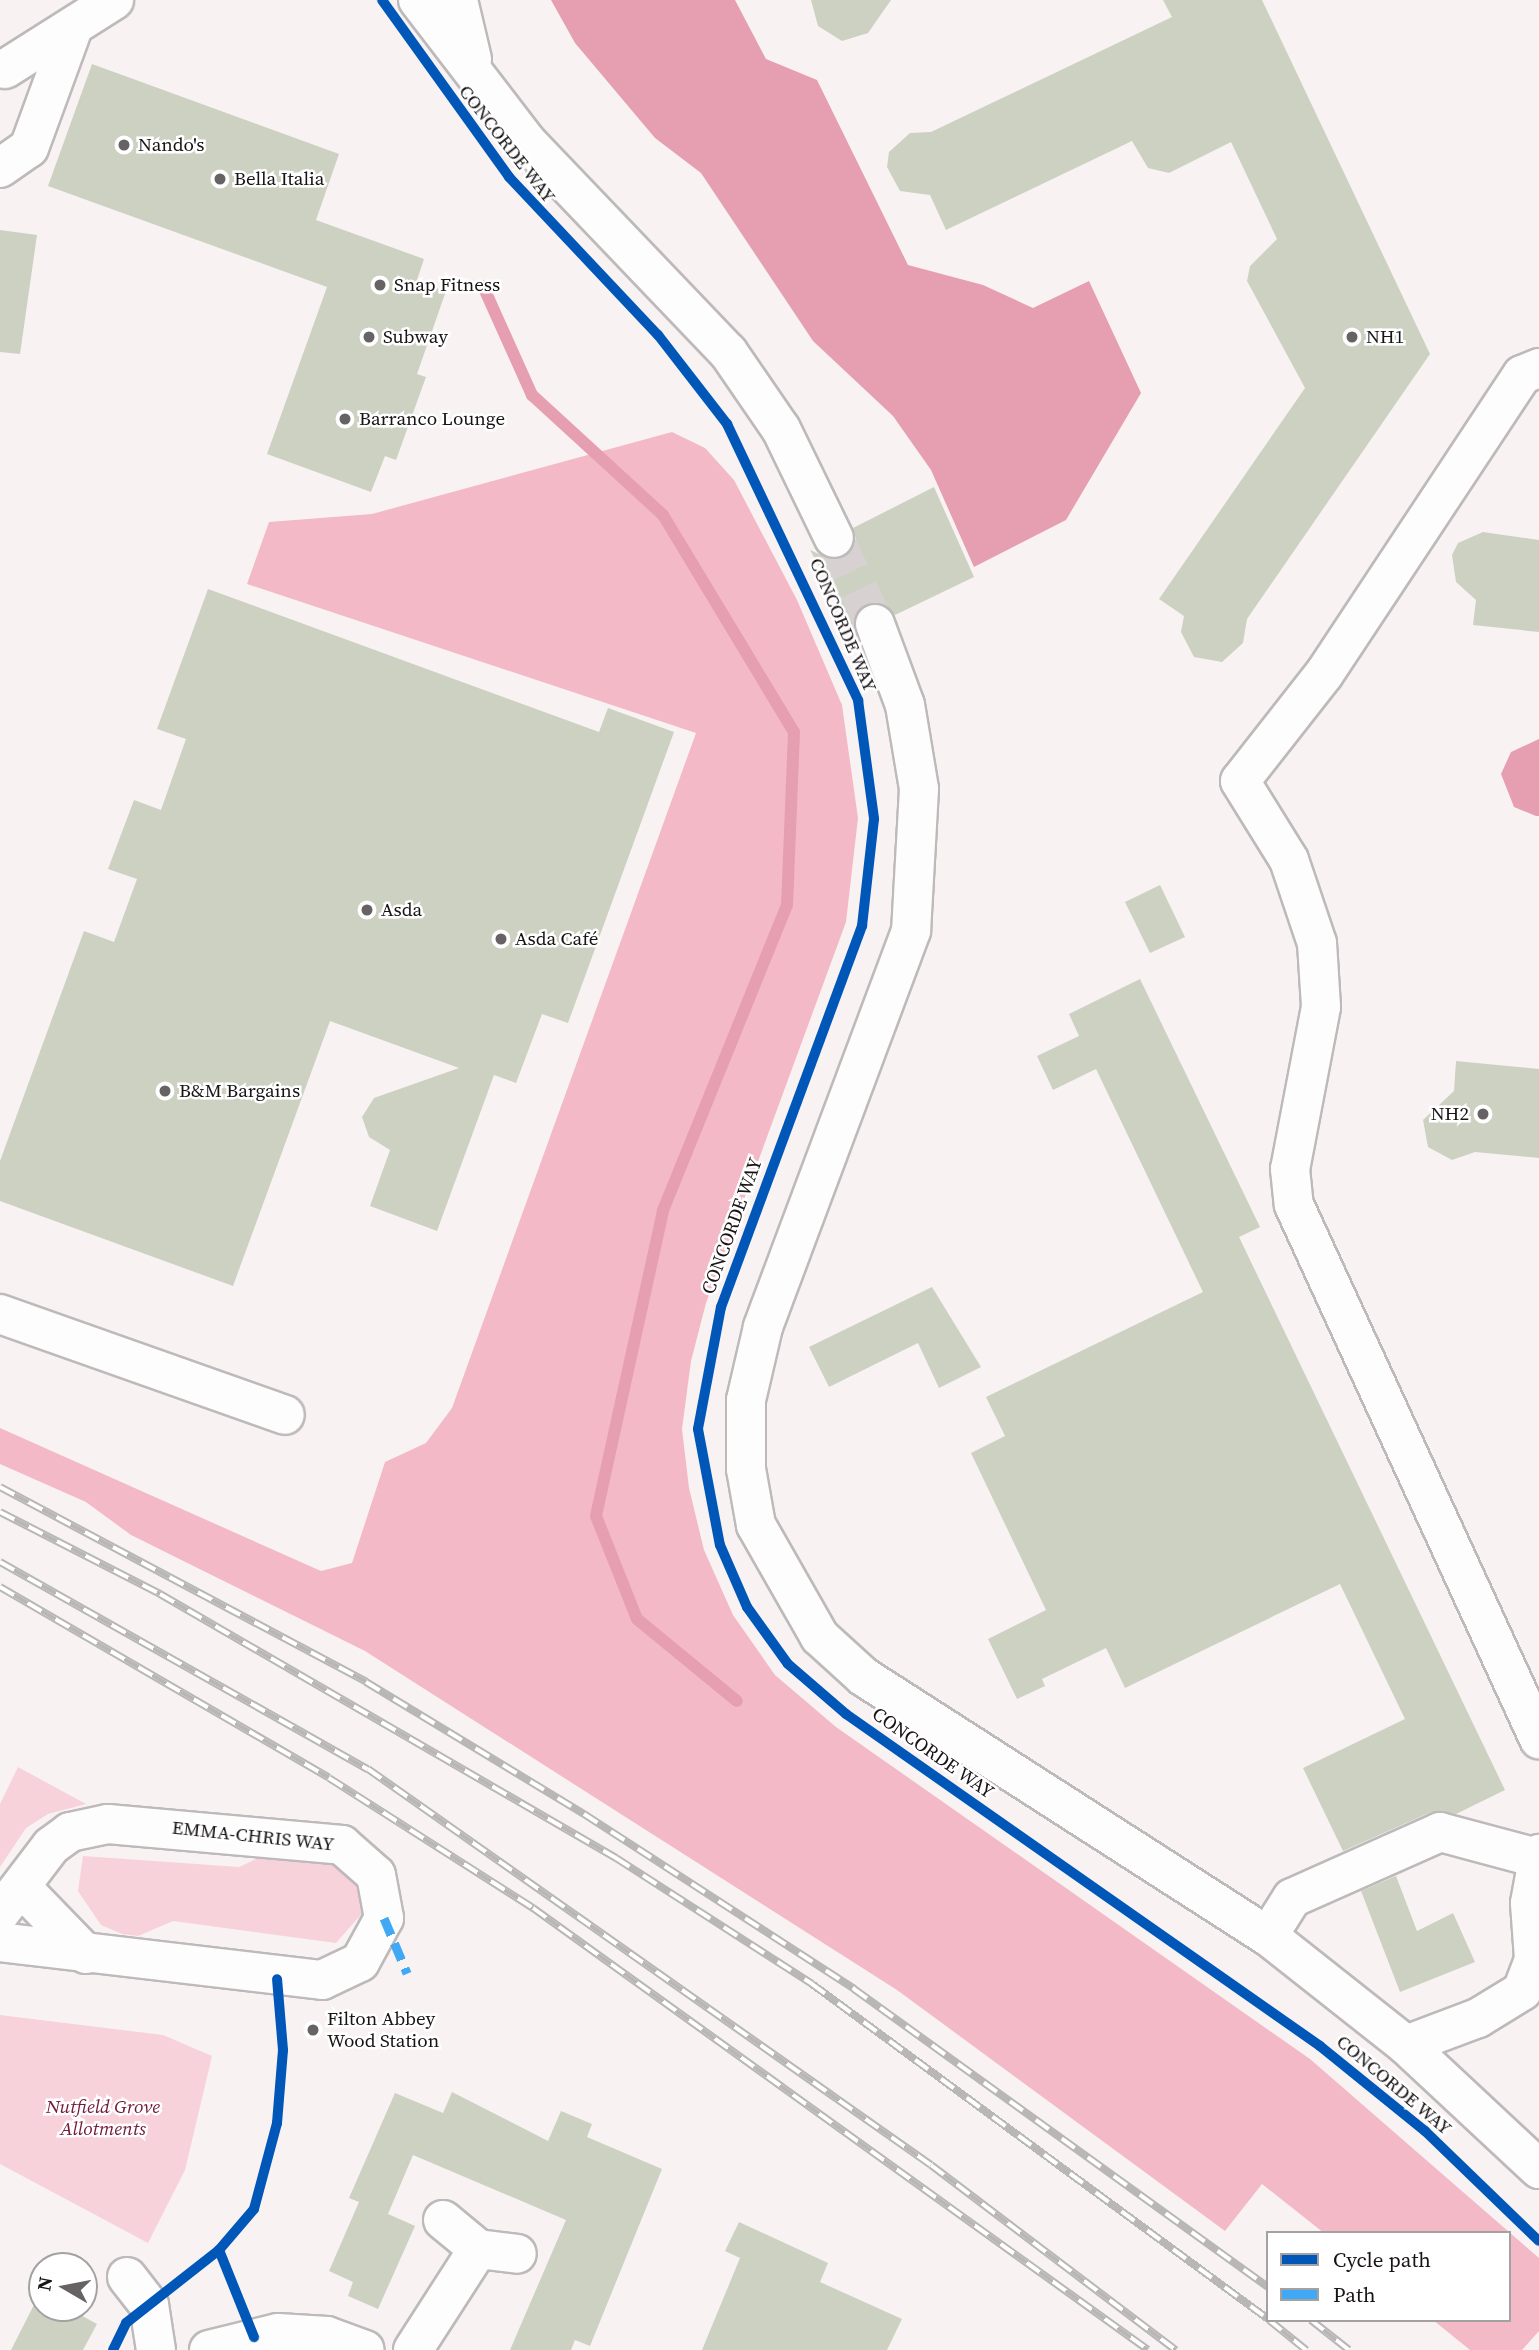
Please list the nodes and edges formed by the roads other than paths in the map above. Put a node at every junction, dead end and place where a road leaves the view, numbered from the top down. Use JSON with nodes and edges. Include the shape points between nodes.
{"nodes":[{"id":1,"x":114,"y":0,"type":"edge"},
{"id":2,"x":418,"y":0,"type":"edge"},
{"id":3,"x":458,"y":0,"type":"edge"},
{"id":4,"x":68,"y":14,"type":"edge"},
{"id":5,"x":2,"y":69,"type":"edge"},
{"id":6,"x":474,"y":69,"type":"junction"},
{"id":7,"x":0,"y":168,"type":"edge"},
{"id":8,"x":1539,"y":368,"type":"edge"},
{"id":9,"x":834,"y":538,"type":"tunnel mouth"},
{"id":10,"x":875,"y":624,"type":"tunnel mouth"},
{"id":11,"x":0,"y":1314,"type":"edge"},
{"id":12,"x":285,"y":1415,"type":"dead end"},
{"id":13,"x":1539,"y":1739,"type":"edge"},
{"id":14,"x":1538,"y":1856,"type":"edge"},
{"id":15,"x":11,"y":1901,"type":"edge"},
{"id":16,"x":1268,"y":1936,"type":"junction"},
{"id":17,"x":0,"y":1942,"type":"edge"},
{"id":18,"x":86,"y":1954,"type":"junction"},
{"id":19,"x":1406,"y":2045,"type":"junction"},
{"id":20,"x":1539,"y":2169,"type":"edge"},
{"id":21,"x":443,"y":2220,"type":"dead end"},
{"id":22,"x":478,"y":2249,"type":"junction"},
{"id":23,"x":517,"y":2254,"type":"dead end"},
{"id":24,"x":127,"y":2277,"type":"dead end"},
{"id":25,"x":156,"y":2350,"type":"edge"},
{"id":26,"x":209,"y":2350,"type":"edge"},
{"id":27,"x":365,"y":2350,"type":"edge"},
{"id":28,"x":412,"y":2350,"type":"edge"}],
"edges":[{"from":1,"to":4,"type":"street"},
{"from":2,"to":6,"type":"street"},
{"from":3,"to":6,"type":"street"},
{"from":4,"to":5,"type":"street"},
{"from":4,"to":7,"type":"street","via":[[29,148]]},
{"from":6,"to":9,"type":"street","via":[[527,142],[728,352],[781,429]]},
{"from":8,"to":13,"type":"street","via":[[1522,375],[1324,674],[1240,781],[1289,860],[1317,943],[1321,1007],[1290,1169],[1294,1205]]},
{"from":10,"to":16,"type":"street","via":[[905,705],[919,789],[911,931],[763,1327],[746,1400],[746,1469],[756,1525],[820,1637],[864,1677]]},
{"from":11,"to":12,"type":"street"},
{"from":14,"to":16,"type":"street","via":[[1440,1832],[1292,1898]]},
{"from":14,"to":19,"type":"street","via":[[1530,1903],[1534,1959],[1522,1991],[1478,2018]]},
{"from":15,"to":18,"type":"street","name":"EMMA-CHRIS WAY"},
{"from":15,"to":18,"type":"street","name":"EMMA-CHRIS WAY","via":[[51,1846],[79,1829],[122,1824],[215,1819],[321,1839],[360,1858],[376,1875],[384,1918],[360,1962],[340,1977],[296,1980]]},
{"from":16,"to":19,"type":"street"},
{"from":17,"to":18,"type":"street","name":"EMMA-CHRIS WAY"},
{"from":19,"to":20,"type":"street"},
{"from":21,"to":22,"type":"street"},
{"from":22,"to":23,"type":"street"},
{"from":22,"to":28,"type":"street"},
{"from":24,"to":25,"type":"street","via":[[149,2305]]},
{"from":26,"to":27,"type":"street","via":[[278,2333],[327,2336]]}]}
